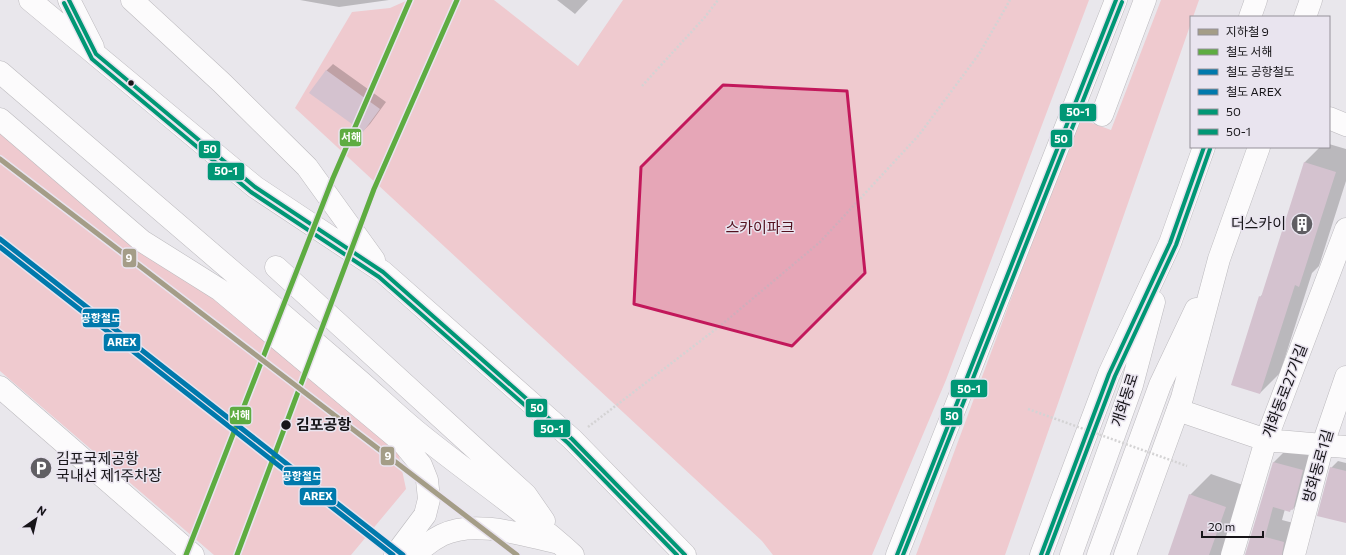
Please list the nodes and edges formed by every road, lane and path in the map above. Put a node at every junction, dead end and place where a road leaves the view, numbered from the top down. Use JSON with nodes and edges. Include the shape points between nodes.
{"nodes":[{"id":1,"x":69,"y":0,"type":"edge"},
{"id":2,"x":132,"y":0,"type":"edge"},
{"id":3,"x":718,"y":0,"type":"edge"},
{"id":4,"x":1010,"y":0,"type":"edge"},
{"id":5,"x":1116,"y":0,"type":"edge"},
{"id":6,"x":1145,"y":0,"type":"edge"},
{"id":7,"x":1256,"y":0,"type":"edge"},
{"id":8,"x":1310,"y":0,"type":"edge"},
{"id":9,"x":30,"y":1,"type":"edge"},
{"id":10,"x":1250,"y":16,"type":"edge"},
{"id":11,"x":1305,"y":16,"type":"edge"},
{"id":12,"x":96,"y":54,"type":"junction"},
{"id":13,"x":0,"y":72,"type":"edge"},
{"id":14,"x":642,"y":86,"type":"dead end"},
{"id":15,"x":1102,"y":115,"type":"dead end"},
{"id":16,"x":1330,"y":118,"type":"edge"},
{"id":17,"x":0,"y":119,"type":"edge"},
{"id":18,"x":1346,"y":125,"type":"edge"},
{"id":19,"x":1204,"y":148,"type":"edge"},
{"id":20,"x":1259,"y":148,"type":"edge"},
{"id":21,"x":1346,"y":229,"type":"edge"},
{"id":22,"x":1170,"y":243,"type":"junction"},
{"id":23,"x":1219,"y":259,"type":"junction"},
{"id":24,"x":276,"y":268,"type":"dead end"},
{"id":25,"x":383,"y":272,"type":"junction"},
{"id":26,"x":1346,"y":377,"type":"edge"},
{"id":27,"x":0,"y":387,"type":"edge"},
{"id":28,"x":1028,"y":409,"type":"dead end"},
{"id":29,"x":1178,"y":410,"type":"junction"},
{"id":30,"x":572,"y":439,"type":"junction"},
{"id":31,"x":1266,"y":440,"type":"junction"},
{"id":32,"x":1323,"y":444,"type":"junction"},
{"id":33,"x":1346,"y":447,"type":"edge"},
{"id":34,"x":1187,"y":466,"type":"dead end"},
{"id":35,"x":567,"y":549,"type":"edge"},
{"id":36,"x":193,"y":555,"type":"edge"},
{"id":37,"x":395,"y":555,"type":"edge"},
{"id":38,"x":415,"y":555,"type":"edge"},
{"id":39,"x":685,"y":555,"type":"edge"},
{"id":40,"x":897,"y":555,"type":"edge"},
{"id":41,"x":1041,"y":555,"type":"edge"},
{"id":42,"x":1071,"y":555,"type":"edge"},
{"id":43,"x":1098,"y":555,"type":"edge"},
{"id":44,"x":1125,"y":555,"type":"edge"},
{"id":45,"x":1232,"y":555,"type":"edge"},
{"id":46,"x":1294,"y":555,"type":"edge"}],
"edges":[{"from":1,"to":12,"type":"main road"},
{"from":2,"to":25,"type":"main road","via":[[222,83],[307,167]]},
{"from":3,"to":14,"type":"path"},
{"from":4,"to":30,"type":"path","via":[[979,54],[919,135],[820,242],[720,326]]},
{"from":5,"to":40,"type":"main road"},
{"from":6,"to":15,"type":"main road"},
{"from":7,"to":10,"type":"main road"},
{"from":8,"to":11,"type":"main road"},
{"from":9,"to":12,"type":"main road"},
{"from":12,"to":25,"type":"main road","via":[[255,187]]},
{"from":13,"to":35,"type":"main road","via":[[416,431]]},
{"from":16,"to":18,"type":"main road"},
{"from":17,"to":37,"type":"main road","via":[[142,241],[220,290],[403,443],[421,465],[427,480],[429,499],[425,514]]},
{"from":19,"to":22,"type":"main road","name":"개화동로"},
{"from":20,"to":23,"type":"main road","name":"개화동로"},
{"from":21,"to":31,"type":"main road","name":"개화동로27가길"},
{"from":22,"to":41,"type":"main road","name":"개화동로","via":[[1109,374]]},
{"from":22,"to":42,"type":"main road","name":"개화동로","via":[[1132,385]]},
{"from":23,"to":29,"type":"main road","name":"개화동로"},
{"from":23,"to":43,"type":"main road","name":"개화동로","via":[[1160,386]]},
{"from":24,"to":35,"type":"main road","via":[[526,495]]},
{"from":25,"to":30,"type":"main road"},
{"from":26,"to":32,"type":"main road","name":"방화동로1길"},
{"from":27,"to":36,"type":"main road"},
{"from":28,"to":34,"type":"path","bridge":true},
{"from":29,"to":31,"type":"main road"},
{"from":29,"to":44,"type":"main road","name":"개화동로"},
{"from":30,"to":39,"type":"main road"},
{"from":31,"to":32,"type":"main road"},
{"from":31,"to":45,"type":"main road","name":"개화동로27가길"},
{"from":32,"to":33,"type":"main road"},
{"from":32,"to":46,"type":"main road","name":"방화동로1길"},
{"from":35,"to":38,"type":"main road","via":[[496,529],[474,528],[443,534]]}]}
